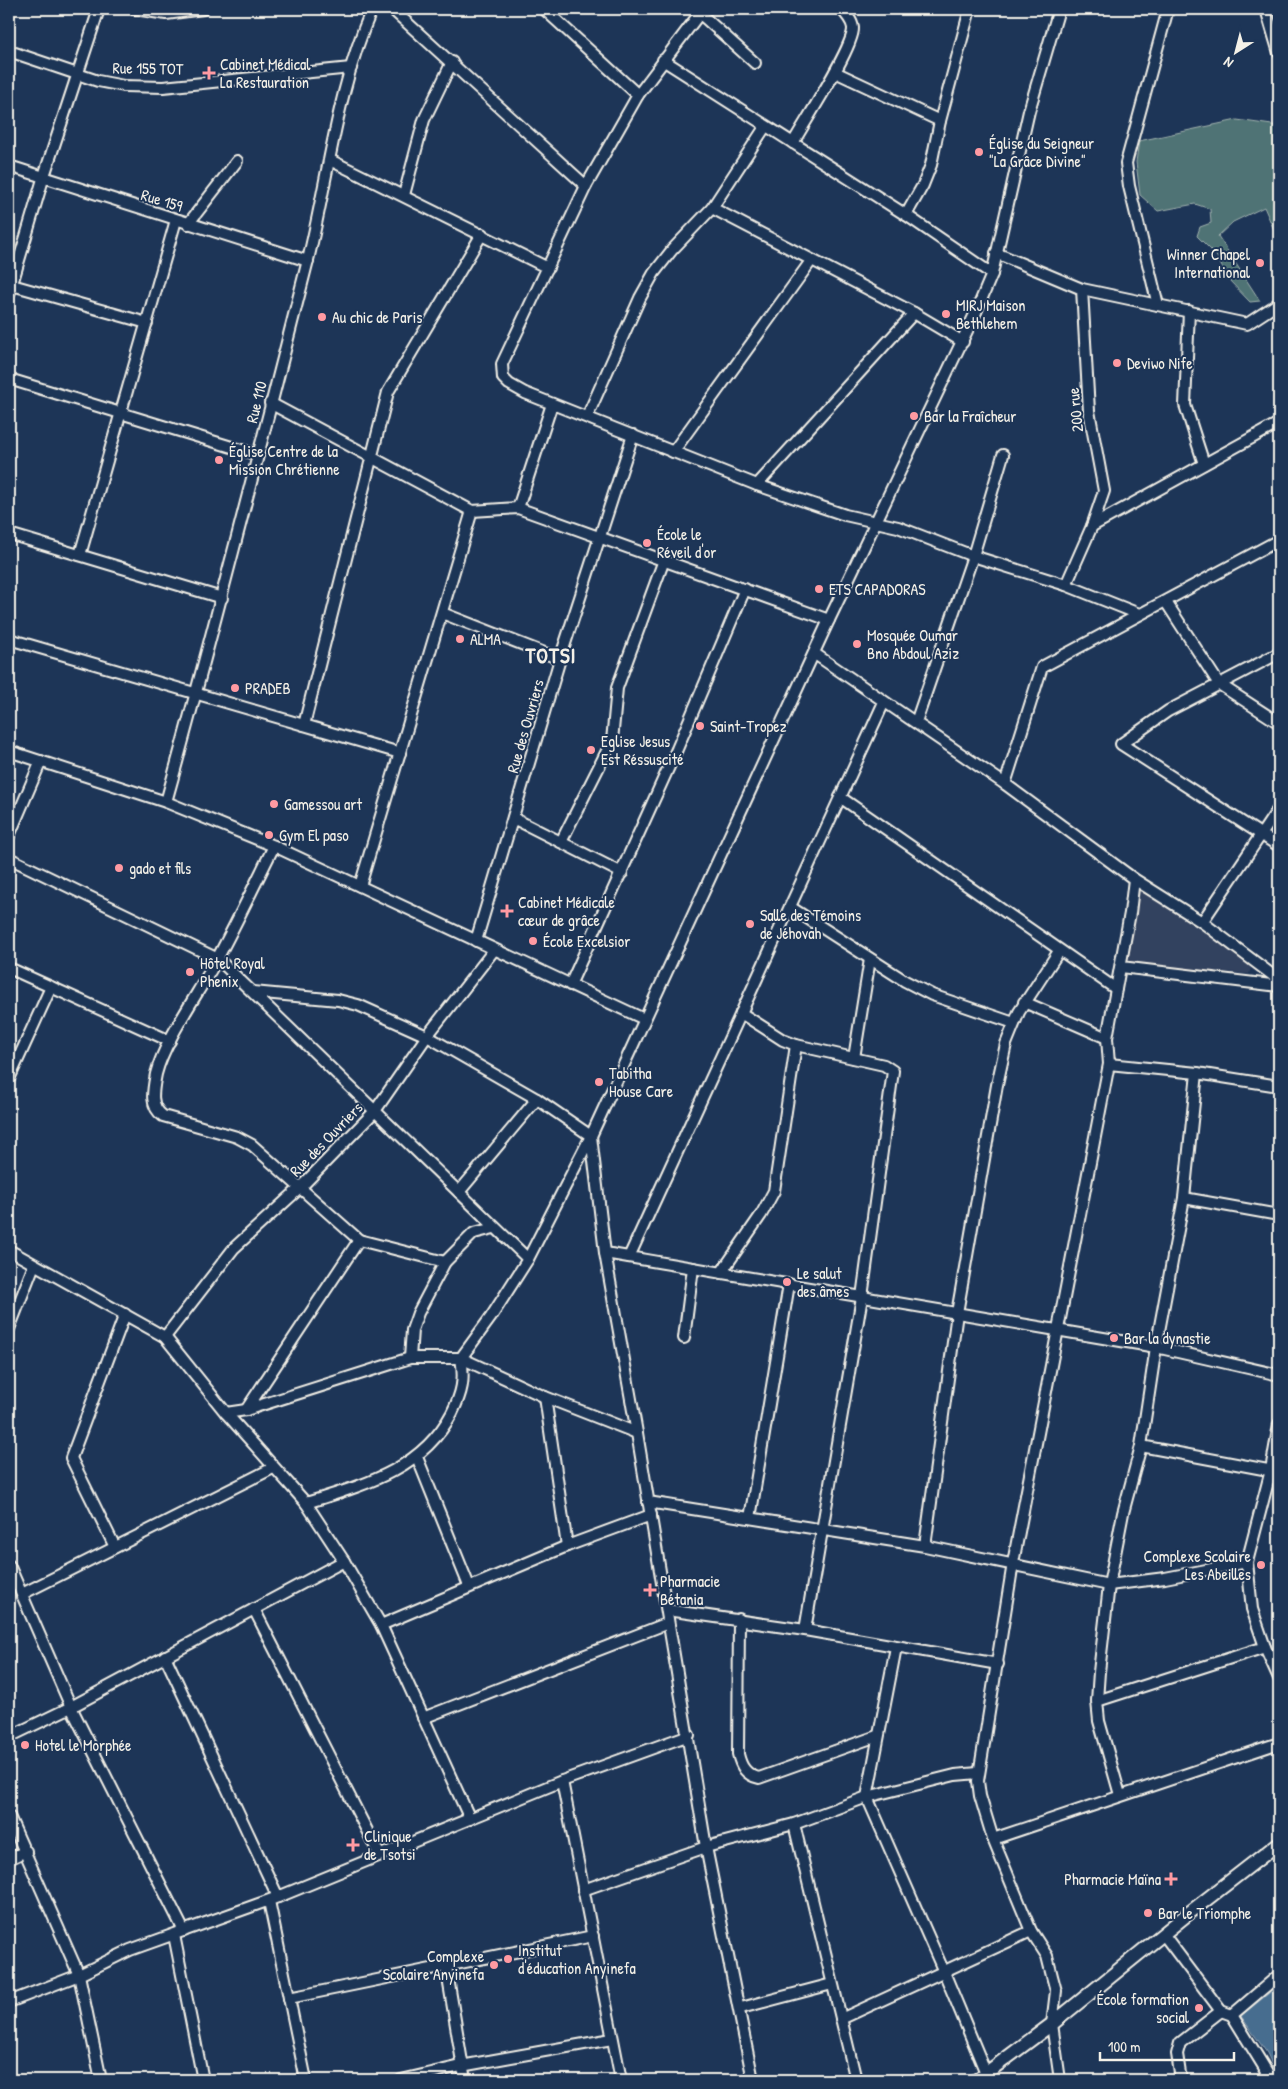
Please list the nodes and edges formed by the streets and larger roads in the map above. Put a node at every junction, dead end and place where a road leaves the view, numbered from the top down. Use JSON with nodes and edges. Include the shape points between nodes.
{"nodes":[{"id":1,"x":99,"y":9,"type":"edge"},
{"id":2,"x":135,"y":9,"type":"edge"},
{"id":3,"x":203,"y":9,"type":"edge"},
{"id":4,"x":372,"y":9,"type":"edge"},
{"id":5,"x":392,"y":9,"type":"edge"},
{"id":6,"x":544,"y":9,"type":"edge"},
{"id":7,"x":841,"y":9,"type":"edge"},
{"id":8,"x":970,"y":9,"type":"edge"},
{"id":9,"x":1059,"y":9,"type":"edge"},
{"id":10,"x":1168,"y":9,"type":"edge"},
{"id":11,"x":1266,"y":9,"type":"edge"},
{"id":12,"x":699,"y":10,"type":"edge"},
{"id":13,"x":9,"y":51,"type":"edge"},
{"id":14,"x":1279,"y":53,"type":"edge"},
{"id":15,"x":663,"y":60,"type":"junction"},
{"id":16,"x":452,"y":62,"type":"junction"},
{"id":17,"x":755,"y":63,"type":"dead end"},
{"id":18,"x":351,"y":68,"type":"junction"},
{"id":19,"x":835,"y":72,"type":"junction"},
{"id":20,"x":77,"y":74,"type":"junction"},
{"id":21,"x":638,"y":95,"type":"junction"},
{"id":22,"x":940,"y":121,"type":"junction"},
{"id":23,"x":765,"y":126,"type":"junction"},
{"id":24,"x":792,"y":143,"type":"junction"},
{"id":25,"x":330,"y":160,"type":"junction"},
{"id":26,"x":237,"y":161,"type":"dead end"},
{"id":27,"x":9,"y":166,"type":"edge"},
{"id":28,"x":43,"y":179,"type":"junction"},
{"id":29,"x":586,"y":186,"type":"junction"},
{"id":30,"x":404,"y":195,"type":"junction"},
{"id":31,"x":712,"y":208,"type":"junction"},
{"id":32,"x":906,"y":215,"type":"junction"},
{"id":33,"x":176,"y":220,"type":"junction"},
{"id":34,"x":188,"y":224,"type":"junction"},
{"id":35,"x":482,"y":234,"type":"junction"},
{"id":36,"x":996,"y":253,"type":"junction"},
{"id":37,"x":308,"y":261,"type":"junction"},
{"id":38,"x":811,"y":261,"type":"junction"},
{"id":39,"x":548,"y":268,"type":"junction"},
{"id":40,"x":992,"y":274,"type":"junction"},
{"id":41,"x":1082,"y":289,"type":"junction"},
{"id":42,"x":10,"y":290,"type":"edge"},
{"id":43,"x":1279,"y":303,"type":"edge"},
{"id":44,"x":1158,"y":305,"type":"junction"},
{"id":45,"x":1189,"y":311,"type":"junction"},
{"id":46,"x":914,"y":313,"type":"junction"},
{"id":47,"x":147,"y":323,"type":"junction"},
{"id":48,"x":963,"y":342,"type":"junction"},
{"id":49,"x":9,"y":379,"type":"edge"},
{"id":50,"x":270,"y":403,"type":"junction"},
{"id":51,"x":552,"y":404,"type":"junction"},
{"id":52,"x":121,"y":414,"type":"junction"},
{"id":53,"x":588,"y":417,"type":"junction"},
{"id":54,"x":1279,"y":423,"type":"edge"},
{"id":55,"x":633,"y":436,"type":"junction"},
{"id":56,"x":673,"y":452,"type":"junction"},
{"id":57,"x":258,"y":455,"type":"junction"},
{"id":58,"x":1003,"y":455,"type":"dead end"},
{"id":59,"x":372,"y":456,"type":"junction"},
{"id":60,"x":1204,"y":464,"type":"junction"},
{"id":61,"x":757,"y":485,"type":"junction"},
{"id":62,"x":518,"y":508,"type":"junction"},
{"id":63,"x":472,"y":511,"type":"junction"},
{"id":64,"x":878,"y":522,"type":"junction"},
{"id":65,"x":1092,"y":526,"type":"junction"},
{"id":66,"x":9,"y":534,"type":"edge"},
{"id":67,"x":598,"y":537,"type":"junction"},
{"id":68,"x":1279,"y":540,"type":"edge"},
{"id":69,"x":80,"y":555,"type":"junction"},
{"id":70,"x":973,"y":556,"type":"junction"},
{"id":71,"x":664,"y":560,"type":"junction"},
{"id":72,"x":1066,"y":585,"type":"junction"},
{"id":73,"x":745,"y":589,"type":"junction"},
{"id":74,"x":222,"y":598,"type":"junction"},
{"id":75,"x":1166,"y":602,"type":"junction"},
{"id":76,"x":442,"y":613,"type":"junction"},
{"id":77,"x":1139,"y":614,"type":"junction"},
{"id":78,"x":829,"y":620,"type":"junction"},
{"id":79,"x":9,"y":639,"type":"edge"},
{"id":80,"x":1279,"y":653,"type":"edge"},
{"id":81,"x":815,"y":654,"type":"junction"},
{"id":82,"x":560,"y":659,"type":"junction"},
{"id":83,"x":1219,"y":684,"type":"junction"},
{"id":84,"x":196,"y":695,"type":"junction"},
{"id":85,"x":884,"y":702,"type":"junction"},
{"id":86,"x":916,"y":722,"type":"junction"},
{"id":87,"x":1279,"y":723,"type":"edge"},
{"id":88,"x":304,"y":725,"type":"junction"},
{"id":89,"x":9,"y":751,"type":"edge"},
{"id":90,"x":400,"y":753,"type":"junction"},
{"id":91,"x":41,"y":761,"type":"junction"},
{"id":92,"x":1006,"y":784,"type":"junction"},
{"id":93,"x":840,"y":798,"type":"junction"},
{"id":94,"x":166,"y":802,"type":"junction"},
{"id":95,"x":1279,"y":808,"type":"edge"},
{"id":96,"x":513,"y":818,"type":"junction"},
{"id":97,"x":1263,"y":835,"type":"junction"},
{"id":98,"x":9,"y":836,"type":"edge"},
{"id":99,"x":561,"y":842,"type":"junction"},
{"id":100,"x":274,"y":846,"type":"junction"},
{"id":101,"x":1279,"y":846,"type":"edge"},
{"id":102,"x":9,"y":858,"type":"edge"},
{"id":103,"x":622,"y":873,"type":"junction"},
{"id":104,"x":1134,"y":879,"type":"junction"},
{"id":105,"x":360,"y":886,"type":"junction"},
{"id":106,"x":790,"y":907,"type":"junction"},
{"id":107,"x":1202,"y":922,"type":"junction"},
{"id":108,"x":476,"y":941,"type":"junction"},
{"id":109,"x":494,"y":950,"type":"junction"},
{"id":110,"x":1059,"y":951,"type":"junction"},
{"id":111,"x":218,"y":959,"type":"junction"},
{"id":112,"x":870,"y":960,"type":"junction"},
{"id":113,"x":9,"y":968,"type":"edge"},
{"id":114,"x":1121,"y":968,"type":"junction"},
{"id":115,"x":1279,"y":980,"type":"edge"},
{"id":116,"x":570,"y":985,"type":"junction"},
{"id":117,"x":1279,"y":986,"type":"edge"},
{"id":118,"x":51,"y":987,"type":"junction"},
{"id":119,"x":1116,"y":989,"type":"junction"},
{"id":120,"x":253,"y":992,"type":"junction"},
{"id":121,"x":1024,"y":1002,"type":"junction"},
{"id":122,"x":741,"y":1012,"type":"junction"},
{"id":123,"x":644,"y":1019,"type":"junction"},
{"id":124,"x":1014,"y":1023,"type":"junction"},
{"id":125,"x":427,"y":1036,"type":"junction"},
{"id":126,"x":1107,"y":1038,"type":"junction"},
{"id":127,"x":170,"y":1041,"type":"junction"},
{"id":128,"x":796,"y":1045,"type":"junction"},
{"id":129,"x":854,"y":1058,"type":"junction"},
{"id":130,"x":1109,"y":1064,"type":"junction"},
{"id":131,"x":1197,"y":1073,"type":"junction"},
{"id":132,"x":9,"y":1079,"type":"edge"},
{"id":133,"x":1279,"y":1086,"type":"edge"},
{"id":134,"x":537,"y":1099,"type":"junction"},
{"id":135,"x":375,"y":1110,"type":"junction"},
{"id":136,"x":591,"y":1136,"type":"junction"},
{"id":137,"x":301,"y":1187,"type":"junction"},
{"id":138,"x":459,"y":1192,"type":"junction"},
{"id":139,"x":1184,"y":1198,"type":"junction"},
{"id":140,"x":1279,"y":1215,"type":"edge"},
{"id":141,"x":494,"y":1228,"type":"junction"},
{"id":142,"x":359,"y":1240,"type":"junction"},
{"id":143,"x":9,"y":1250,"type":"edge"},
{"id":144,"x":605,"y":1253,"type":"junction"},
{"id":145,"x":629,"y":1257,"type":"junction"},
{"id":146,"x":528,"y":1259,"type":"junction"},
{"id":147,"x":445,"y":1262,"type":"junction"},
{"id":148,"x":34,"y":1265,"type":"junction"},
{"id":149,"x":693,"y":1268,"type":"junction"},
{"id":150,"x":721,"y":1273,"type":"junction"},
{"id":151,"x":789,"y":1284,"type":"junction"},
{"id":152,"x":862,"y":1297,"type":"junction"},
{"id":153,"x":957,"y":1313,"type":"junction"},
{"id":154,"x":125,"y":1314,"type":"junction"},
{"id":155,"x":9,"y":1329,"type":"edge"},
{"id":156,"x":1059,"y":1330,"type":"junction"},
{"id":157,"x":165,"y":1337,"type":"junction"},
{"id":158,"x":684,"y":1338,"type":"dead end"},
{"id":159,"x":1156,"y":1347,"type":"junction"},
{"id":160,"x":410,"y":1358,"type":"junction"},
{"id":161,"x":461,"y":1358,"type":"junction"},
{"id":162,"x":1279,"y":1375,"type":"edge"},
{"id":163,"x":545,"y":1397,"type":"junction"},
{"id":164,"x":246,"y":1410,"type":"junction"},
{"id":165,"x":226,"y":1413,"type":"junction"},
{"id":166,"x":1279,"y":1424,"type":"edge"},
{"id":167,"x":637,"y":1433,"type":"junction"},
{"id":168,"x":1142,"y":1446,"type":"junction"},
{"id":169,"x":417,"y":1457,"type":"junction"},
{"id":170,"x":273,"y":1468,"type":"junction"},
{"id":171,"x":1275,"y":1471,"type":"edge"},
{"id":172,"x":648,"y":1502,"type":"junction"},
{"id":173,"x":306,"y":1503,"type":"junction"},
{"id":174,"x":650,"y":1515,"type":"junction"},
{"id":175,"x":750,"y":1518,"type":"junction"},
{"id":176,"x":823,"y":1530,"type":"junction"},
{"id":177,"x":567,"y":1546,"type":"junction"},
{"id":178,"x":925,"y":1546,"type":"junction"},
{"id":179,"x":115,"y":1547,"type":"junction"},
{"id":180,"x":344,"y":1561,"type":"junction"},
{"id":181,"x":1247,"y":1562,"type":"junction"},
{"id":182,"x":9,"y":1564,"type":"edge"},
{"id":183,"x":1013,"y":1564,"type":"junction"},
{"id":184,"x":469,"y":1586,"type":"junction"},
{"id":185,"x":1109,"y":1586,"type":"junction"},
{"id":186,"x":22,"y":1594,"type":"junction"},
{"id":187,"x":254,"y":1609,"type":"junction"},
{"id":188,"x":667,"y":1610,"type":"junction"},
{"id":189,"x":739,"y":1619,"type":"junction"},
{"id":190,"x":668,"y":1623,"type":"junction"},
{"id":191,"x":381,"y":1625,"type":"junction"},
{"id":192,"x":805,"y":1630,"type":"junction"},
{"id":193,"x":896,"y":1647,"type":"junction"},
{"id":194,"x":1265,"y":1647,"type":"junction"},
{"id":195,"x":165,"y":1656,"type":"junction"},
{"id":196,"x":998,"y":1664,"type":"junction"},
{"id":197,"x":1279,"y":1674,"type":"edge"},
{"id":198,"x":1097,"y":1701,"type":"junction"},
{"id":199,"x":71,"y":1707,"type":"junction"},
{"id":200,"x":423,"y":1718,"type":"junction"},
{"id":201,"x":689,"y":1735,"type":"junction"},
{"id":202,"x":877,"y":1736,"type":"junction"},
{"id":203,"x":9,"y":1737,"type":"edge"},
{"id":204,"x":1279,"y":1743,"type":"edge"},
{"id":205,"x":978,"y":1773,"type":"junction"},
{"id":206,"x":562,"y":1781,"type":"junction"},
{"id":207,"x":1120,"y":1795,"type":"junction"},
{"id":208,"x":867,"y":1797,"type":"junction"},
{"id":209,"x":9,"y":1816,"type":"edge"},
{"id":210,"x":470,"y":1819,"type":"junction"},
{"id":211,"x":794,"y":1824,"type":"junction"},
{"id":212,"x":993,"y":1839,"type":"junction"},
{"id":213,"x":1279,"y":1843,"type":"edge"},
{"id":214,"x":706,"y":1847,"type":"junction"},
{"id":215,"x":26,"y":1851,"type":"junction"},
{"id":216,"x":379,"y":1854,"type":"junction"},
{"id":217,"x":9,"y":1859,"type":"edge"},
{"id":218,"x":583,"y":1890,"type":"junction"},
{"id":219,"x":274,"y":1899,"type":"junction"},
{"id":220,"x":1031,"y":1931,"type":"junction"},
{"id":221,"x":179,"y":1933,"type":"junction"},
{"id":222,"x":1164,"y":1935,"type":"junction"},
{"id":223,"x":593,"y":1936,"type":"junction"},
{"id":224,"x":446,"y":1966,"type":"junction"},
{"id":225,"x":944,"y":1972,"type":"junction"},
{"id":226,"x":79,"y":1974,"type":"junction"},
{"id":227,"x":1279,"y":1975,"type":"edge"},
{"id":228,"x":832,"y":1984,"type":"junction"},
{"id":229,"x":289,"y":1998,"type":"junction"},
{"id":230,"x":9,"y":2002,"type":"edge"},
{"id":231,"x":740,"y":2008,"type":"junction"},
{"id":232,"x":1220,"y":2012,"type":"junction"},
{"id":233,"x":1232,"y":2015,"type":"junction"},
{"id":234,"x":841,"y":2019,"type":"junction"},
{"id":235,"x":1052,"y":2024,"type":"junction"},
{"id":236,"x":612,"y":2039,"type":"junction"},
{"id":237,"x":461,"y":2066,"type":"junction"},
{"id":238,"x":982,"y":2077,"type":"edge"},
{"id":239,"x":100,"y":2080,"type":"edge"},
{"id":240,"x":203,"y":2080,"type":"edge"},
{"id":241,"x":306,"y":2080,"type":"edge"},
{"id":242,"x":401,"y":2080,"type":"edge"},
{"id":243,"x":464,"y":2080,"type":"edge"},
{"id":244,"x":621,"y":2080,"type":"edge"},
{"id":245,"x":753,"y":2080,"type":"edge"},
{"id":246,"x":856,"y":2080,"type":"edge"},
{"id":247,"x":1060,"y":2080,"type":"edge"},
{"id":248,"x":1181,"y":2080,"type":"edge"},
{"id":249,"x":1272,"y":2080,"type":"edge"}],
"edges":[{"from":1,"to":20,"type":"street"},
{"from":2,"to":3,"type":"street","via":[[166,14]]},
{"from":4,"to":18,"type":"street","name":"Rue 110"},
{"from":5,"to":16,"type":"street"},
{"from":6,"to":21,"type":"street"},
{"from":7,"to":19,"type":"street","via":[[852,22],[852,33]]},
{"from":8,"to":22,"type":"street"},
{"from":9,"to":36,"type":"street","via":[[1029,111]]},
{"from":10,"to":44,"type":"street","via":[[1126,163]]},
{"from":11,"to":14,"type":"street"},
{"from":12,"to":15,"type":"street"},
{"from":12,"to":17,"type":"street"},
{"from":13,"to":20,"type":"street","name":"Rue 155 TOT"},
{"from":15,"to":21,"type":"street"},
{"from":15,"to":23,"type":"street"},
{"from":16,"to":29,"type":"street"},
{"from":16,"to":30,"type":"street","via":[[424,120]]},
{"from":18,"to":20,"type":"street","name":"Rue 155 TOT","via":[[163,87],[124,86]]},
{"from":18,"to":25,"type":"street","name":"Rue 110"},
{"from":19,"to":22,"type":"street"},
{"from":19,"to":24,"type":"street"},
{"from":20,"to":28,"type":"street"},
{"from":21,"to":29,"type":"street"},
{"from":22,"to":32,"type":"street","via":[[931,165]]},
{"from":23,"to":24,"type":"street"},
{"from":23,"to":31,"type":"street"},
{"from":24,"to":32,"type":"street"},
{"from":25,"to":30,"type":"street"},
{"from":25,"to":37,"type":"street","name":"Rue 110"},
{"from":26,"to":34,"type":"street"},
{"from":27,"to":28,"type":"street","name":"Rue 159"},
{"from":28,"to":33,"type":"street","name":"Rue 159"},
{"from":28,"to":42,"type":"street"},
{"from":29,"to":39,"type":"street"},
{"from":30,"to":35,"type":"street"},
{"from":31,"to":38,"type":"street"},
{"from":31,"to":53,"type":"street","via":[[654,273]]},
{"from":32,"to":40,"type":"street"},
{"from":33,"to":34,"type":"street","name":"Rue 159"},
{"from":33,"to":47,"type":"street"},
{"from":34,"to":37,"type":"street","name":"Rue 159"},
{"from":35,"to":39,"type":"street"},
{"from":35,"to":59,"type":"street","via":[[391,386]]},
{"from":36,"to":40,"type":"street"},
{"from":36,"to":41,"type":"street"},
{"from":37,"to":50,"type":"street","name":"Rue 110"},
{"from":38,"to":46,"type":"street"},
{"from":38,"to":56,"type":"street"},
{"from":39,"to":51,"type":"street","via":[[501,372],[509,384]]},
{"from":40,"to":48,"type":"street"},
{"from":41,"to":44,"type":"street"},
{"from":41,"to":65,"type":"street","name":"200 rue","via":[[1089,411],[1104,491]]},
{"from":42,"to":47,"type":"street"},
{"from":43,"to":45,"type":"street","via":[[1246,324]]},
{"from":44,"to":45,"type":"street"},
{"from":45,"to":60,"type":"street","via":[[1185,404]]},
{"from":46,"to":48,"type":"street"},
{"from":46,"to":61,"type":"street"},
{"from":47,"to":52,"type":"street"},
{"from":48,"to":64,"type":"street"},
{"from":49,"to":52,"type":"street"},
{"from":50,"to":57,"type":"street","name":"Rue 110"},
{"from":50,"to":59,"type":"street"},
{"from":51,"to":53,"type":"street"},
{"from":51,"to":62,"type":"street"},
{"from":52,"to":57,"type":"street"},
{"from":52,"to":69,"type":"street"},
{"from":53,"to":55,"type":"street"},
{"from":54,"to":60,"type":"street"},
{"from":55,"to":56,"type":"street"},
{"from":55,"to":67,"type":"street","name":"Rue des Ouvriers"},
{"from":56,"to":61,"type":"street"},
{"from":57,"to":74,"type":"street","name":"Rue 110"},
{"from":58,"to":70,"type":"street"},
{"from":59,"to":63,"type":"street"},
{"from":59,"to":88,"type":"street"},
{"from":60,"to":65,"type":"street"},
{"from":61,"to":64,"type":"street","via":[[845,515]]},
{"from":62,"to":63,"type":"street"},
{"from":62,"to":67,"type":"street"},
{"from":63,"to":76,"type":"street"},
{"from":64,"to":70,"type":"street"},
{"from":64,"to":78,"type":"street"},
{"from":65,"to":72,"type":"street","name":"200 rue"},
{"from":66,"to":69,"type":"street"},
{"from":67,"to":71,"type":"street"},
{"from":67,"to":82,"type":"street","name":"Rue des Ouvriers"},
{"from":68,"to":75,"type":"street"},
{"from":69,"to":74,"type":"street"},
{"from":70,"to":72,"type":"street"},
{"from":70,"to":86,"type":"street"},
{"from":71,"to":73,"type":"street"},
{"from":71,"to":99,"type":"street","via":[[617,688],[612,741]]},
{"from":72,"to":77,"type":"street"},
{"from":73,"to":78,"type":"street"},
{"from":73,"to":103,"type":"street"},
{"from":74,"to":84,"type":"street","name":"Rue 110"},
{"from":75,"to":77,"type":"street"},
{"from":75,"to":83,"type":"street"},
{"from":76,"to":82,"type":"street"},
{"from":76,"to":90,"type":"street"},
{"from":77,"to":92,"type":"street","via":[[1042,667]]},
{"from":78,"to":81,"type":"street"},
{"from":79,"to":84,"type":"street"},
{"from":80,"to":83,"type":"street"},
{"from":81,"to":85,"type":"street"},
{"from":81,"to":123,"type":"street"},
{"from":82,"to":96,"type":"street","name":"Rue des Ouvriers"},
{"from":83,"to":87,"type":"street"},
{"from":83,"to":97,"type":"street","via":[[1168,711],[1121,744]]},
{"from":84,"to":88,"type":"street"},
{"from":84,"to":94,"type":"street","name":"Rue 110"},
{"from":85,"to":86,"type":"street"},
{"from":85,"to":93,"type":"street"},
{"from":86,"to":92,"type":"street"},
{"from":88,"to":90,"type":"street"},
{"from":89,"to":91,"type":"street"},
{"from":90,"to":105,"type":"street"},
{"from":91,"to":94,"type":"street"},
{"from":91,"to":98,"type":"street"},
{"from":92,"to":104,"type":"street"},
{"from":93,"to":106,"type":"street"},
{"from":93,"to":110,"type":"street"},
{"from":94,"to":100,"type":"street"},
{"from":95,"to":97,"type":"street"},
{"from":96,"to":99,"type":"street"},
{"from":96,"to":108,"type":"street","name":"Rue des Ouvriers"},
{"from":97,"to":101,"type":"street"},
{"from":97,"to":107,"type":"street"},
{"from":99,"to":103,"type":"street"},
{"from":100,"to":105,"type":"street"},
{"from":100,"to":111,"type":"street"},
{"from":102,"to":111,"type":"street"},
{"from":103,"to":116,"type":"street"},
{"from":104,"to":107,"type":"street"},
{"from":104,"to":114,"type":"street"},
{"from":105,"to":108,"type":"street"},
{"from":106,"to":112,"type":"street"},
{"from":106,"to":122,"type":"street"},
{"from":107,"to":115,"type":"street"},
{"from":108,"to":109,"type":"street"},
{"from":109,"to":116,"type":"street"},
{"from":109,"to":125,"type":"street","name":"Rue des Ouvriers"},
{"from":110,"to":119,"type":"street"},
{"from":110,"to":121,"type":"street"},
{"from":111,"to":120,"type":"street"},
{"from":111,"to":127,"type":"street"},
{"from":112,"to":124,"type":"street","via":[[932,995]]},
{"from":112,"to":129,"type":"street"},
{"from":113,"to":118,"type":"street"},
{"from":114,"to":117,"type":"street"},
{"from":114,"to":119,"type":"street"},
{"from":116,"to":123,"type":"street"},
{"from":118,"to":127,"type":"street"},
{"from":118,"to":132,"type":"street"},
{"from":119,"to":126,"type":"street"},
{"from":120,"to":125,"type":"street","via":[[347,1002]]},
{"from":120,"to":135,"type":"street"},
{"from":121,"to":124,"type":"street"},
{"from":121,"to":126,"type":"street"},
{"from":122,"to":128,"type":"street"},
{"from":122,"to":145,"type":"street"},
{"from":123,"to":136,"type":"street"},
{"from":124,"to":153,"type":"street","via":[[997,1085]]},
{"from":125,"to":134,"type":"street"},
{"from":125,"to":135,"type":"street","name":"Rue des Ouvriers"},
{"from":126,"to":130,"type":"street"},
{"from":127,"to":137,"type":"street","via":[[156,1074],[152,1102],[158,1112],[246,1141]]},
{"from":128,"to":129,"type":"street"},
{"from":128,"to":150,"type":"street","via":[[774,1192]]},
{"from":129,"to":152,"type":"street","via":[[884,1064],[893,1071]]},
{"from":130,"to":131,"type":"street"},
{"from":130,"to":156,"type":"street"},
{"from":131,"to":133,"type":"street"},
{"from":131,"to":139,"type":"street"},
{"from":134,"to":136,"type":"street"},
{"from":134,"to":138,"type":"street"},
{"from":135,"to":137,"type":"street","name":"Rue des Ouvriers"},
{"from":135,"to":138,"type":"street"},
{"from":136,"to":144,"type":"street"},
{"from":136,"to":146,"type":"street"},
{"from":137,"to":142,"type":"street"},
{"from":137,"to":157,"type":"street","name":"Rue des Ouvriers","via":[[234,1248]]},
{"from":138,"to":141,"type":"street"},
{"from":139,"to":140,"type":"street"},
{"from":139,"to":159,"type":"street"},
{"from":141,"to":146,"type":"street"},
{"from":141,"to":147,"type":"street","via":[[474,1233]]},
{"from":142,"to":147,"type":"street"},
{"from":142,"to":164,"type":"street"},
{"from":143,"to":148,"type":"street"},
{"from":144,"to":145,"type":"street"},
{"from":144,"to":167,"type":"street"},
{"from":145,"to":149,"type":"street"},
{"from":146,"to":161,"type":"street"},
{"from":147,"to":160,"type":"street","via":[[418,1313],[412,1330]]},
{"from":148,"to":154,"type":"street"},
{"from":148,"to":155,"type":"street"},
{"from":149,"to":150,"type":"street"},
{"from":149,"to":158,"type":"street"},
{"from":150,"to":151,"type":"street"},
{"from":151,"to":152,"type":"street"},
{"from":151,"to":175,"type":"street"},
{"from":152,"to":153,"type":"street"},
{"from":152,"to":176,"type":"street"},
{"from":153,"to":156,"type":"street"},
{"from":153,"to":178,"type":"street"},
{"from":154,"to":157,"type":"street"},
{"from":154,"to":179,"type":"street","via":[[71,1458]]},
{"from":156,"to":159,"type":"street"},
{"from":156,"to":183,"type":"street"},
{"from":157,"to":165,"type":"street"},
{"from":159,"to":162,"type":"street"},
{"from":159,"to":168,"type":"street"},
{"from":160,"to":161,"type":"street"},
{"from":160,"to":164,"type":"street"},
{"from":161,"to":163,"type":"street"},
{"from":161,"to":169,"type":"street","via":[[464,1382],[459,1398],[439,1434]]},
{"from":163,"to":167,"type":"street"},
{"from":163,"to":177,"type":"street"},
{"from":164,"to":165,"type":"street"},
{"from":165,"to":170,"type":"street"},
{"from":166,"to":171,"type":"street"},
{"from":167,"to":172,"type":"street"},
{"from":168,"to":171,"type":"street"},
{"from":168,"to":185,"type":"street","via":[[1123,1513]]},
{"from":169,"to":173,"type":"street","via":[[372,1482]]},
{"from":169,"to":184,"type":"street"},
{"from":170,"to":173,"type":"street"},
{"from":170,"to":179,"type":"street"},
{"from":171,"to":181,"type":"street"},
{"from":172,"to":174,"type":"street"},
{"from":172,"to":175,"type":"street"},
{"from":173,"to":180,"type":"street"},
{"from":174,"to":177,"type":"street"},
{"from":174,"to":188,"type":"street"},
{"from":175,"to":176,"type":"street"},
{"from":176,"to":178,"type":"street"},
{"from":176,"to":192,"type":"street"},
{"from":177,"to":184,"type":"street"},
{"from":178,"to":183,"type":"street"},
{"from":179,"to":186,"type":"street"},
{"from":180,"to":187,"type":"street"},
{"from":180,"to":191,"type":"street"},
{"from":181,"to":185,"type":"street"},
{"from":181,"to":194,"type":"street","via":[[1252,1609]]},
{"from":182,"to":186,"type":"street"},
{"from":183,"to":185,"type":"street"},
{"from":183,"to":196,"type":"street"},
{"from":184,"to":191,"type":"street"},
{"from":185,"to":198,"type":"street"},
{"from":186,"to":199,"type":"street"},
{"from":187,"to":195,"type":"street"},
{"from":187,"to":216,"type":"street"},
{"from":188,"to":189,"type":"street"},
{"from":188,"to":190,"type":"street"},
{"from":189,"to":192,"type":"street"},
{"from":189,"to":202,"type":"street","via":[[738,1754],[751,1776],[760,1778]]},
{"from":190,"to":200,"type":"street"},
{"from":190,"to":201,"type":"street"},
{"from":191,"to":200,"type":"street"},
{"from":192,"to":193,"type":"street"},
{"from":193,"to":196,"type":"street"},
{"from":193,"to":202,"type":"street"},
{"from":194,"to":197,"type":"street"},
{"from":194,"to":198,"type":"street"},
{"from":195,"to":199,"type":"street"},
{"from":195,"to":219,"type":"street"},
{"from":196,"to":205,"type":"street"},
{"from":198,"to":207,"type":"street","via":[[1099,1721]]},
{"from":199,"to":203,"type":"street"},
{"from":199,"to":221,"type":"street"},
{"from":200,"to":210,"type":"street"},
{"from":201,"to":206,"type":"street"},
{"from":201,"to":214,"type":"street"},
{"from":202,"to":208,"type":"street"},
{"from":204,"to":207,"type":"street"},
{"from":205,"to":208,"type":"street"},
{"from":205,"to":212,"type":"street","via":[[980,1796]]},
{"from":206,"to":210,"type":"street"},
{"from":206,"to":218,"type":"street"},
{"from":207,"to":212,"type":"street"},
{"from":208,"to":211,"type":"street"},
{"from":208,"to":225,"type":"street"},
{"from":209,"to":215,"type":"street"},
{"from":210,"to":216,"type":"street"},
{"from":211,"to":214,"type":"street"},
{"from":211,"to":228,"type":"street"},
{"from":212,"to":220,"type":"street"},
{"from":213,"to":222,"type":"street"},
{"from":214,"to":218,"type":"street"},
{"from":214,"to":231,"type":"street"},
{"from":215,"to":217,"type":"street"},
{"from":215,"to":226,"type":"street"},
{"from":216,"to":219,"type":"street"},
{"from":218,"to":223,"type":"street"},
{"from":219,"to":221,"type":"street"},
{"from":219,"to":229,"type":"street"},
{"from":220,"to":225,"type":"street"},
{"from":220,"to":235,"type":"street","via":[[1047,1956],[1056,1991]]},
{"from":221,"to":226,"type":"street","via":[[130,1950]]},
{"from":221,"to":240,"type":"street"},
{"from":222,"to":232,"type":"street"},
{"from":222,"to":235,"type":"street"},
{"from":223,"to":224,"type":"street"},
{"from":223,"to":236,"type":"street"},
{"from":224,"to":229,"type":"street"},
{"from":224,"to":237,"type":"street"},
{"from":225,"to":234,"type":"street"},
{"from":225,"to":238,"type":"street"},
{"from":226,"to":230,"type":"street"},
{"from":226,"to":239,"type":"street"},
{"from":227,"to":233,"type":"street"},
{"from":228,"to":231,"type":"street"},
{"from":228,"to":234,"type":"street"},
{"from":229,"to":241,"type":"street"},
{"from":231,"to":245,"type":"street"},
{"from":232,"to":233,"type":"street"},
{"from":232,"to":248,"type":"street","via":[[1180,2043],[1177,2054]]},
{"from":233,"to":249,"type":"street"},
{"from":234,"to":246,"type":"street"},
{"from":235,"to":238,"type":"street"},
{"from":235,"to":247,"type":"street"},
{"from":236,"to":237,"type":"street"},
{"from":236,"to":244,"type":"street"},
{"from":237,"to":242,"type":"street"},
{"from":237,"to":243,"type":"street"}]}
